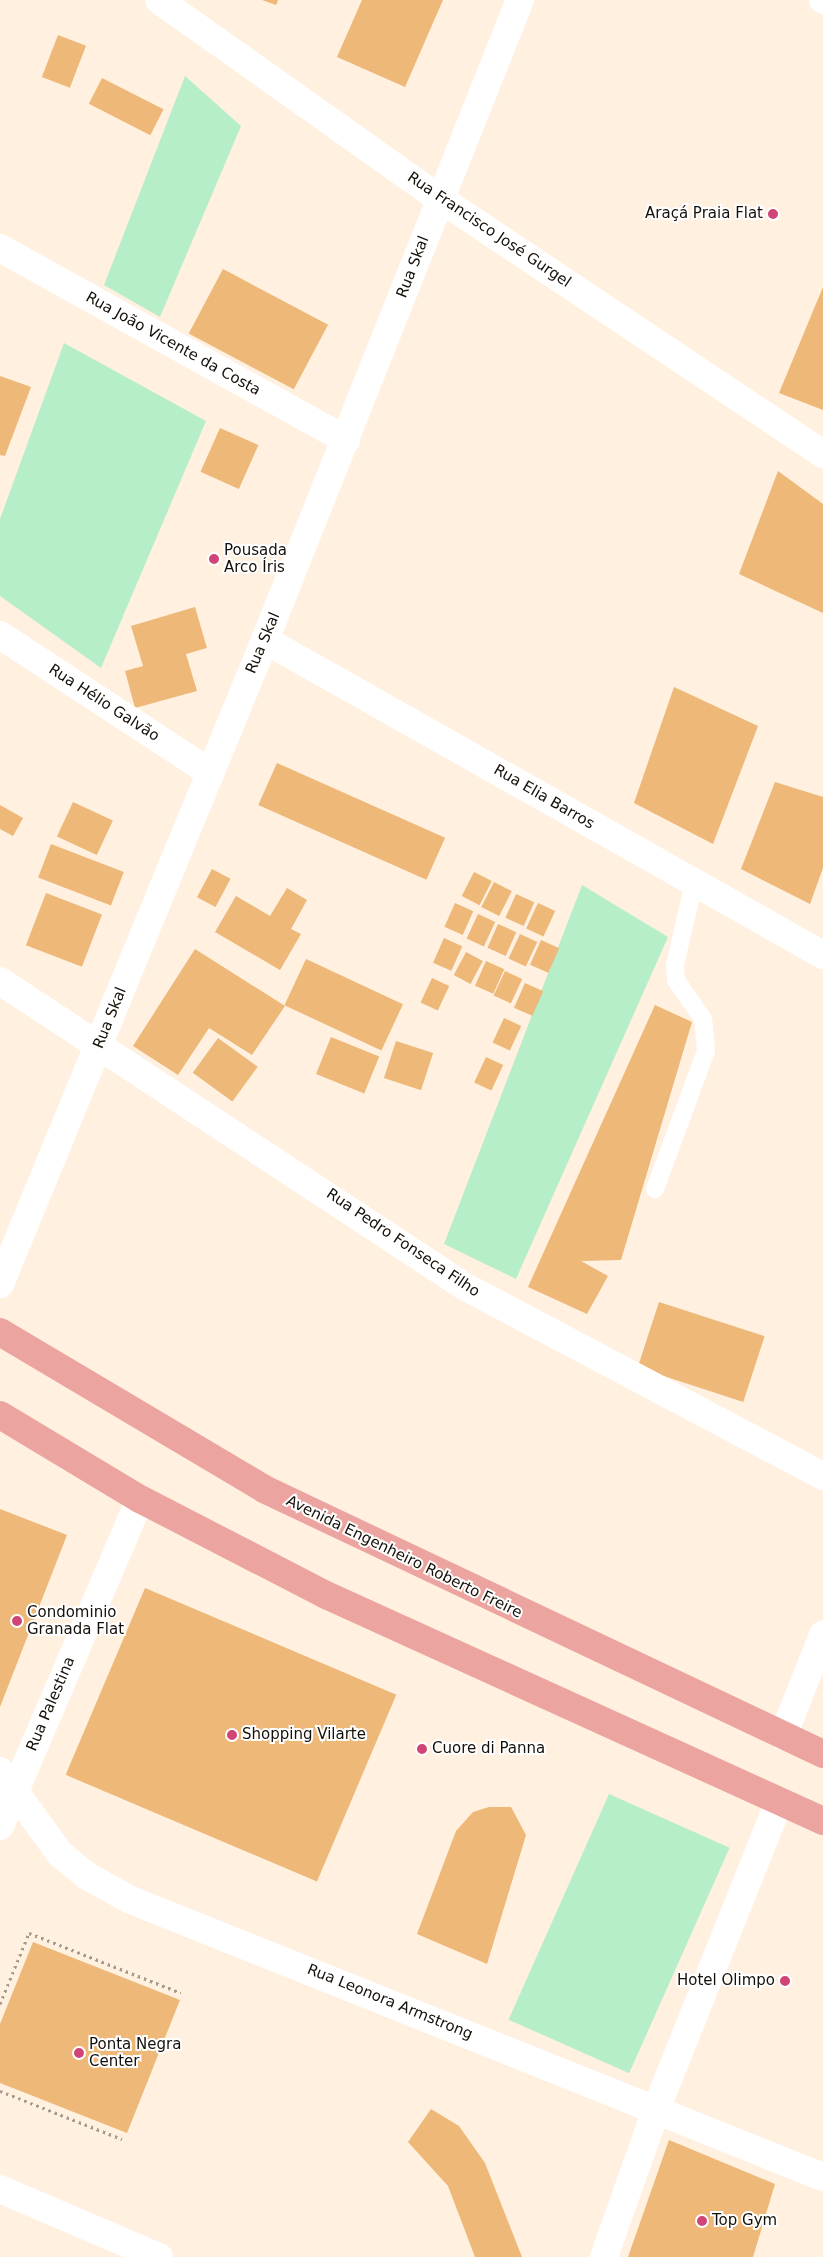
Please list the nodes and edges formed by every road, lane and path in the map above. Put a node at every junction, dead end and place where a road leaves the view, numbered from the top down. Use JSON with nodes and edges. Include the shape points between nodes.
{"nodes":[{"id":1,"x":159,"y":0,"type":"edge"},
{"id":2,"x":520,"y":0,"type":"edge"},
{"id":3,"x":439,"y":198,"type":"junction"},
{"id":4,"x":0,"y":248,"type":"edge"},
{"id":5,"x":346,"y":440,"type":"junction"},
{"id":6,"x":823,"y":454,"type":"edge"},
{"id":7,"x":0,"y":635,"type":"edge"},
{"id":8,"x":265,"y":640,"type":"junction"},
{"id":9,"x":208,"y":771,"type":"junction"},
{"id":10,"x":694,"y":882,"type":"junction"},
{"id":11,"x":823,"y":955,"type":"edge"},
{"id":12,"x":0,"y":981,"type":"edge"},
{"id":13,"x":99,"y":1045,"type":"junction"},
{"id":14,"x":655,"y":1189,"type":"dead end"},
{"id":15,"x":0,"y":1284,"type":"edge"},
{"id":16,"x":0,"y":1332,"type":"edge"},
{"id":17,"x":0,"y":1415,"type":"edge"},
{"id":18,"x":823,"y":1476,"type":"edge"},
{"id":19,"x":140,"y":1499,"type":"junction"},
{"id":20,"x":823,"y":1635,"type":"edge"},
{"id":21,"x":783,"y":1736,"type":"junction"},
{"id":22,"x":823,"y":1754,"type":"edge"},
{"id":23,"x":8,"y":1779,"type":"edge"},
{"id":24,"x":780,"y":1802,"type":"junction"},
{"id":25,"x":823,"y":1821,"type":"edge"},
{"id":26,"x":0,"y":1826,"type":"edge"},
{"id":27,"x":181,"y":1993,"type":"dead end"},
{"id":28,"x":0,"y":2002,"type":"edge"},
{"id":29,"x":8,"y":2005,"type":"dead end"},
{"id":30,"x":0,"y":2091,"type":"edge"},
{"id":31,"x":657,"y":2107,"type":"junction"},
{"id":32,"x":122,"y":2139,"type":"dead end"},
{"id":33,"x":823,"y":2177,"type":"edge"},
{"id":34,"x":0,"y":2189,"type":"edge"},
{"id":35,"x":149,"y":2255,"type":"edge"},
{"id":36,"x":604,"y":2257,"type":"edge"}],
"edges":[{"from":1,"to":3,"type":"street","name":"Rua Francisco José Gurgel"},
{"from":2,"to":3,"type":"street","name":"Rua Skal"},
{"from":3,"to":5,"type":"street","name":"Rua Skal"},
{"from":3,"to":6,"type":"street","name":"Rua Francisco José Gurgel"},
{"from":4,"to":5,"type":"street","name":"Rua João Vicente da Costa"},
{"from":5,"to":8,"type":"street","name":"Rua Skal"},
{"from":7,"to":9,"type":"street","name":"Rua Hélio Galvão"},
{"from":8,"to":9,"type":"street","name":"Rua Skal"},
{"from":8,"to":10,"type":"street","name":"Rua Elia Barros"},
{"from":9,"to":13,"type":"street","name":"Rua Skal"},
{"from":10,"to":11,"type":"street","name":"Rua Elia Barros"},
{"from":10,"to":14,"type":"lane","via":[[675,965],[676,980],[703,1019],[706,1051]]},
{"from":12,"to":13,"type":"street","name":"Rua Pedro Fonseca Filho"},
{"from":13,"to":15,"type":"street","name":"Rua Skal"},
{"from":13,"to":18,"type":"street","name":"Rua Pedro Fonseca Filho","via":[[464,1286]]},
{"from":16,"to":21,"type":"main road","name":"Avenida Engenheiro Roberto Freire","via":[[264,1490]]},
{"from":17,"to":19,"type":"main road"},
{"from":19,"to":23,"type":"street","name":"Rua Palestina"},
{"from":19,"to":24,"type":"main road","via":[[326,1595]]},
{"from":20,"to":21,"type":"street"},
{"from":21,"to":22,"type":"main road","name":"Avenida Engenheiro Roberto Freire"},
{"from":23,"to":26,"type":"street","name":"Rua Palestina"},
{"from":23,"to":31,"type":"street","name":"Rua Leonora Armstrong","via":[[60,1854],[87,1876],[131,1900]]},
{"from":24,"to":25,"type":"main road"},
{"from":24,"to":31,"type":"street"},
{"from":27,"to":28,"type":"path","via":[[29,1933]]},
{"from":28,"to":29,"type":"path"},
{"from":30,"to":32,"type":"path"},
{"from":31,"to":33,"type":"street","name":"Rua Leonora Armstrong"},
{"from":31,"to":36,"type":"street"},
{"from":34,"to":35,"type":"street"}]}
